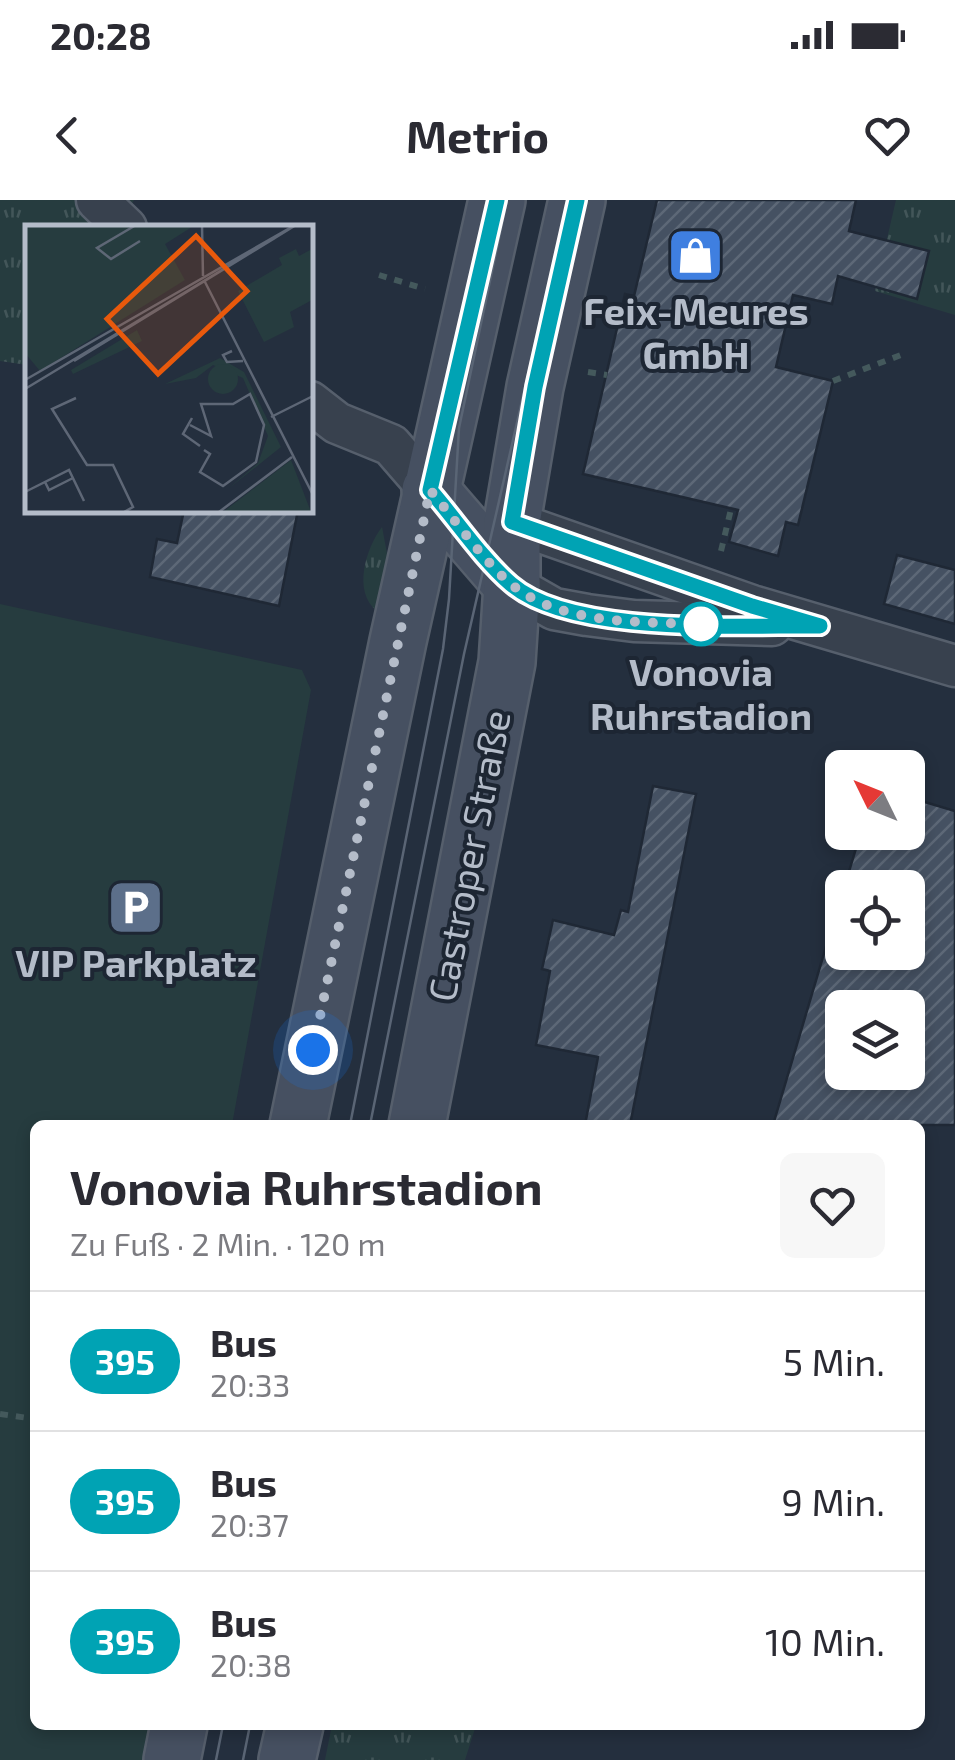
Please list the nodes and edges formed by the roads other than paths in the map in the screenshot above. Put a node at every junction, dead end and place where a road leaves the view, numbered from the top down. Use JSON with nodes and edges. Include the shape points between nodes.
{"nodes":[{"id":1,"x":97,"y":200,"type":"edge"},
{"id":2,"x":497,"y":200,"type":"edge"},
{"id":3,"x":577,"y":200,"type":"edge"},
{"id":4,"x":123,"y":225,"type":"edge"},
{"id":5,"x":312,"y":404,"type":"edge"},
{"id":6,"x":430,"y":490,"type":"junction"},
{"id":7,"x":512,"y":522,"type":"junction"},
{"id":8,"x":512,"y":585,"type":"junction"},
{"id":9,"x":820,"y":626,"type":"junction"},
{"id":10,"x":955,"y":666,"type":"edge"},
{"id":11,"x":299,"y":1120,"type":"edge"},
{"id":12,"x":418,"y":1120,"type":"edge"},
{"id":13,"x":178,"y":1730,"type":"edge"},
{"id":14,"x":293,"y":1730,"type":"edge"},
{"id":15,"x":172,"y":1760,"type":"edge"},
{"id":16,"x":287,"y":1760,"type":"edge"}],
"edges":[{"from":1,"to":4,"type":"street"},
{"from":2,"to":6,"type":"main road"},
{"from":3,"to":7,"type":"main road","name":"Castroper Straße"},
{"from":5,"to":6,"type":"street","via":[[337,423],[390,445]]},
{"from":6,"to":7,"type":"main road"},
{"from":6,"to":8,"type":"main road"},
{"from":6,"to":11,"type":"main road"},
{"from":7,"to":8,"type":"main road","name":"Castroper Straße"},
{"from":7,"to":9,"type":"street"},
{"from":8,"to":9,"type":"street","via":[[554,609],[587,615]]},
{"from":8,"to":12,"type":"main road","name":"Castroper Straße","via":[[504,676]]},
{"from":9,"to":10,"type":"street"},
{"from":13,"to":15,"type":"main road"},
{"from":14,"to":16,"type":"main road"}]}
